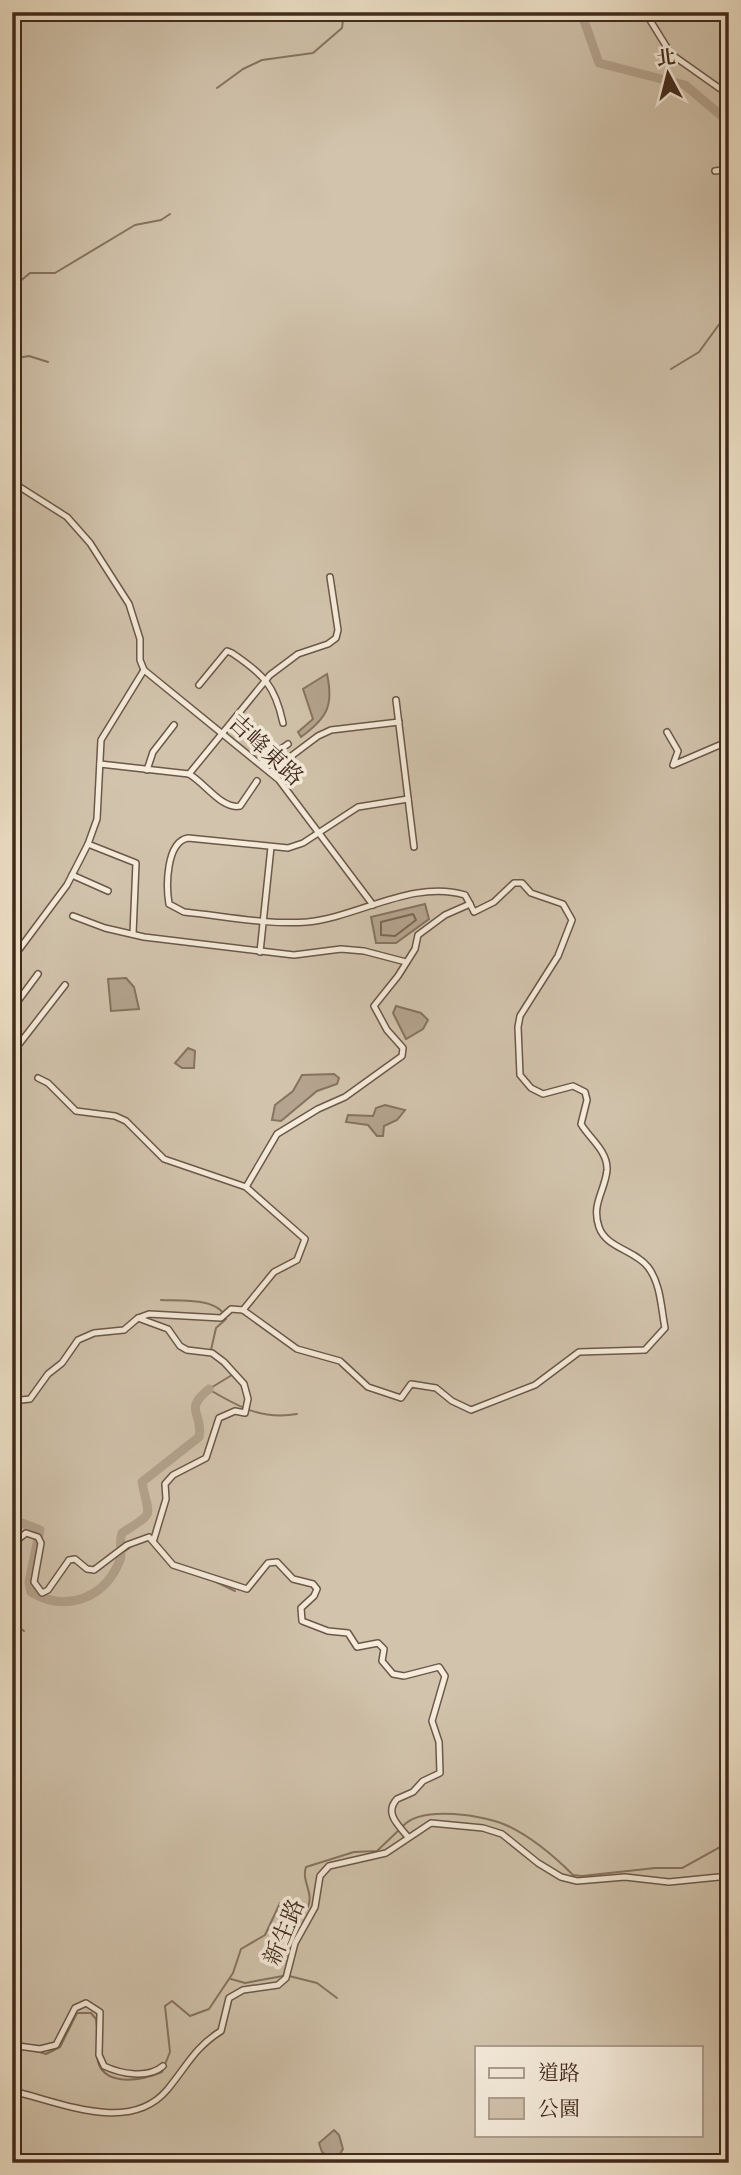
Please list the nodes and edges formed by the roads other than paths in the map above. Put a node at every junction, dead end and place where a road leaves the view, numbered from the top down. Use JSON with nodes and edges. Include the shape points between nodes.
{"nodes":[{"id":1,"x":645,"y":12,"type":"edge"},
{"id":2,"x":729,"y":95,"type":"edge"},
{"id":3,"x":729,"y":169,"type":"edge"},
{"id":4,"x":718,"y":171,"type":"dead end"},
{"id":5,"x":12,"y":482,"type":"edge"},
{"id":6,"x":330,"y":577,"type":"dead end"},
{"id":7,"x":144,"y":670,"type":"junction"},
{"id":8,"x":266,"y":679,"type":"junction"},
{"id":9,"x":200,"y":685,"type":"dead end"},
{"id":10,"x":396,"y":700,"type":"dead end"},
{"id":11,"x":399,"y":722,"type":"junction"},
{"id":12,"x":283,"y":723,"type":"dead end"},
{"id":13,"x":173,"y":725,"type":"dead end"},
{"id":14,"x":667,"y":732,"type":"dead end"},
{"id":15,"x":223,"y":733,"type":"junction"},
{"id":16,"x":288,"y":744,"type":"dead end"},
{"id":17,"x":729,"y":751,"type":"edge"},
{"id":18,"x":261,"y":763,"type":"junction"},
{"id":19,"x":100,"y":764,"type":"junction"},
{"id":20,"x":147,"y":770,"type":"junction"},
{"id":21,"x":270,"y":772,"type":"junction"},
{"id":22,"x":189,"y":774,"type":"junction"},
{"id":23,"x":257,"y":781,"type":"dead end"},
{"id":24,"x":408,"y":799,"type":"junction"},
{"id":25,"x":320,"y":833,"type":"junction"},
{"id":26,"x":88,"y":844,"type":"junction"},
{"id":27,"x":271,"y":847,"type":"junction"},
{"id":28,"x":414,"y":847,"type":"dead end"},
{"id":29,"x":72,"y":875,"type":"junction"},
{"id":30,"x":108,"y":891,"type":"dead end"},
{"id":31,"x":470,"y":904,"type":"junction"},
{"id":32,"x":373,"y":905,"type":"junction"},
{"id":33,"x":73,"y":916,"type":"dead end"},
{"id":34,"x":264,"y":920,"type":"junction"},
{"id":35,"x":133,"y":934,"type":"junction"},
{"id":36,"x":260,"y":952,"type":"junction"},
{"id":37,"x":12,"y":959,"type":"edge"},
{"id":38,"x":406,"y":962,"type":"junction"},
{"id":39,"x":38,"y":974,"type":"dead end"},
{"id":40,"x":65,"y":985,"type":"dead end"},
{"id":41,"x":12,"y":1009,"type":"edge"},
{"id":42,"x":12,"y":1046,"type":"edge"},
{"id":43,"x":38,"y":1078,"type":"dead end"},
{"id":44,"x":246,"y":1187,"type":"junction"},
{"id":45,"x":243,"y":1310,"type":"junction"},
{"id":46,"x":138,"y":1318,"type":"junction"},
{"id":47,"x":12,"y":1401,"type":"edge"},
{"id":48,"x":154,"y":1539,"type":"junction"},
{"id":49,"x":12,"y":1544,"type":"edge"},
{"id":50,"x":408,"y":1837,"type":"junction"},
{"id":51,"x":729,"y":1876,"type":"edge"},
{"id":52,"x":12,"y":2055,"type":"edge"},
{"id":53,"x":163,"y":2066,"type":"dead end"},
{"id":54,"x":12,"y":2091,"type":"edge"}],
"edges":[{"from":1,"to":2,"type":"street","via":[[671,54]]},
{"from":3,"to":4,"type":"street"},
{"from":5,"to":7,"type":"street","via":[[67,517],[90,542],[129,604]]},
{"from":6,"to":8,"type":"street","via":[[336,638],[298,654]]},
{"from":7,"to":15,"type":"street","name":"吉峰東路"},
{"from":7,"to":19,"type":"street","via":[[101,740]]},
{"from":8,"to":9,"type":"street","via":[[227,651]]},
{"from":8,"to":12,"type":"street"},
{"from":8,"to":15,"type":"street"},
{"from":10,"to":11,"type":"street"},
{"from":11,"to":21,"type":"street","via":[[331,730]]},
{"from":11,"to":24,"type":"street"},
{"from":13,"to":20,"type":"street","via":[[153,752]]},
{"from":14,"to":17,"type":"street","via":[[678,751],[673,765],[722,744]]},
{"from":15,"to":18,"type":"street","name":"吉峰東路"},
{"from":15,"to":22,"type":"street"},
{"from":16,"to":18,"type":"street"},
{"from":18,"to":21,"type":"street","name":"吉峰東路"},
{"from":19,"to":20,"type":"street"},
{"from":19,"to":26,"type":"street","via":[[97,819]]},
{"from":20,"to":22,"type":"street"},
{"from":21,"to":25,"type":"street","name":"吉峰東路"},
{"from":22,"to":23,"type":"street","via":[[234,807],[240,806]]},
{"from":24,"to":25,"type":"street","via":[[358,807]]},
{"from":24,"to":28,"type":"street"},
{"from":25,"to":27,"type":"street","via":[[296,846]]},
{"from":25,"to":32,"type":"street","name":"吉峰東路"},
{"from":26,"to":29,"type":"street"},
{"from":26,"to":35,"type":"street","via":[[136,863]]},
{"from":27,"to":34,"type":"street"},
{"from":27,"to":34,"type":"street","via":[[181,839],[173,849],[170,873],[169,904],[176,909]]},
{"from":29,"to":30,"type":"street"},
{"from":29,"to":37,"type":"street"},
{"from":31,"to":32,"type":"street","via":[[464,895],[435,890]]},
{"from":31,"to":38,"type":"street","via":[[423,931]]},
{"from":31,"to":45,"type":"street","via":[[474,912],[494,902],[514,883],[522,883],[531,893],[563,904],[572,920],[558,956],[520,1016],[519,1069],[531,1088],[543,1094],[573,1086],[585,1092],[581,1124],[595,1140],[607,1169],[596,1202],[599,1227],[606,1239],[648,1267],[657,1284],[665,1328],[645,1350],[579,1352],[535,1385],[471,1410],[436,1388],[411,1384],[401,1398],[368,1387],[340,1362],[297,1349]]},
{"from":32,"to":34,"type":"street","via":[[318,920]]},
{"from":33,"to":35,"type":"street"},
{"from":34,"to":36,"type":"street"},
{"from":35,"to":36,"type":"street"},
{"from":36,"to":38,"type":"street","via":[[294,955],[341,949]]},
{"from":38,"to":44,"type":"street","via":[[374,1006],[402,1048],[402,1056],[345,1097],[277,1134]]},
{"from":39,"to":41,"type":"street"},
{"from":40,"to":42,"type":"street","via":[[20,1043]]},
{"from":43,"to":44,"type":"street","via":[[76,1111],[126,1121],[164,1159]]},
{"from":44,"to":45,"type":"street","via":[[305,1239],[297,1260],[274,1272]]},
{"from":45,"to":46,"type":"street","via":[[225,1315],[165,1318],[149,1314]]},
{"from":46,"to":47,"type":"street","via":[[124,1330],[78,1340],[30,1399]]},
{"from":46,"to":48,"type":"street","via":[[169,1329],[187,1350],[214,1354],[244,1384],[248,1406],[245,1413],[235,1411],[219,1419],[206,1458],[165,1484],[166,1499]]},
{"from":48,"to":49,"type":"street","via":[[136,1539],[94,1570],[69,1560],[42,1593],[34,1582],[41,1543],[38,1537],[26,1533]]},
{"from":48,"to":50,"type":"street","via":[[173,1565],[194,1569],[237,1589],[247,1589],[268,1563],[277,1562],[293,1579],[317,1589],[301,1608],[302,1621],[347,1633],[357,1647],[378,1643],[384,1649],[382,1661],[393,1674],[404,1676],[436,1666],[443,1670],[432,1721],[441,1770],[393,1802],[392,1818]]},
{"from":50,"to":51,"type":"street","name":"新生路","via":[[437,1822],[484,1828],[511,1838],[538,1863],[577,1881],[625,1877],[669,1882]]},
{"from":50,"to":54,"type":"street","name":"新生路","via":[[386,1853],[328,1866],[320,1876],[318,1900],[295,1943],[287,1975],[278,1984],[243,1990],[229,1998],[221,2031],[199,2045],[168,2088],[145,2106],[92,2111]]},
{"from":52,"to":53,"type":"street","via":[[20,2045],[40,2049],[56,2045],[75,2008],[86,2003],[100,2012],[99,2055],[104,2066],[146,2074]]}]}
